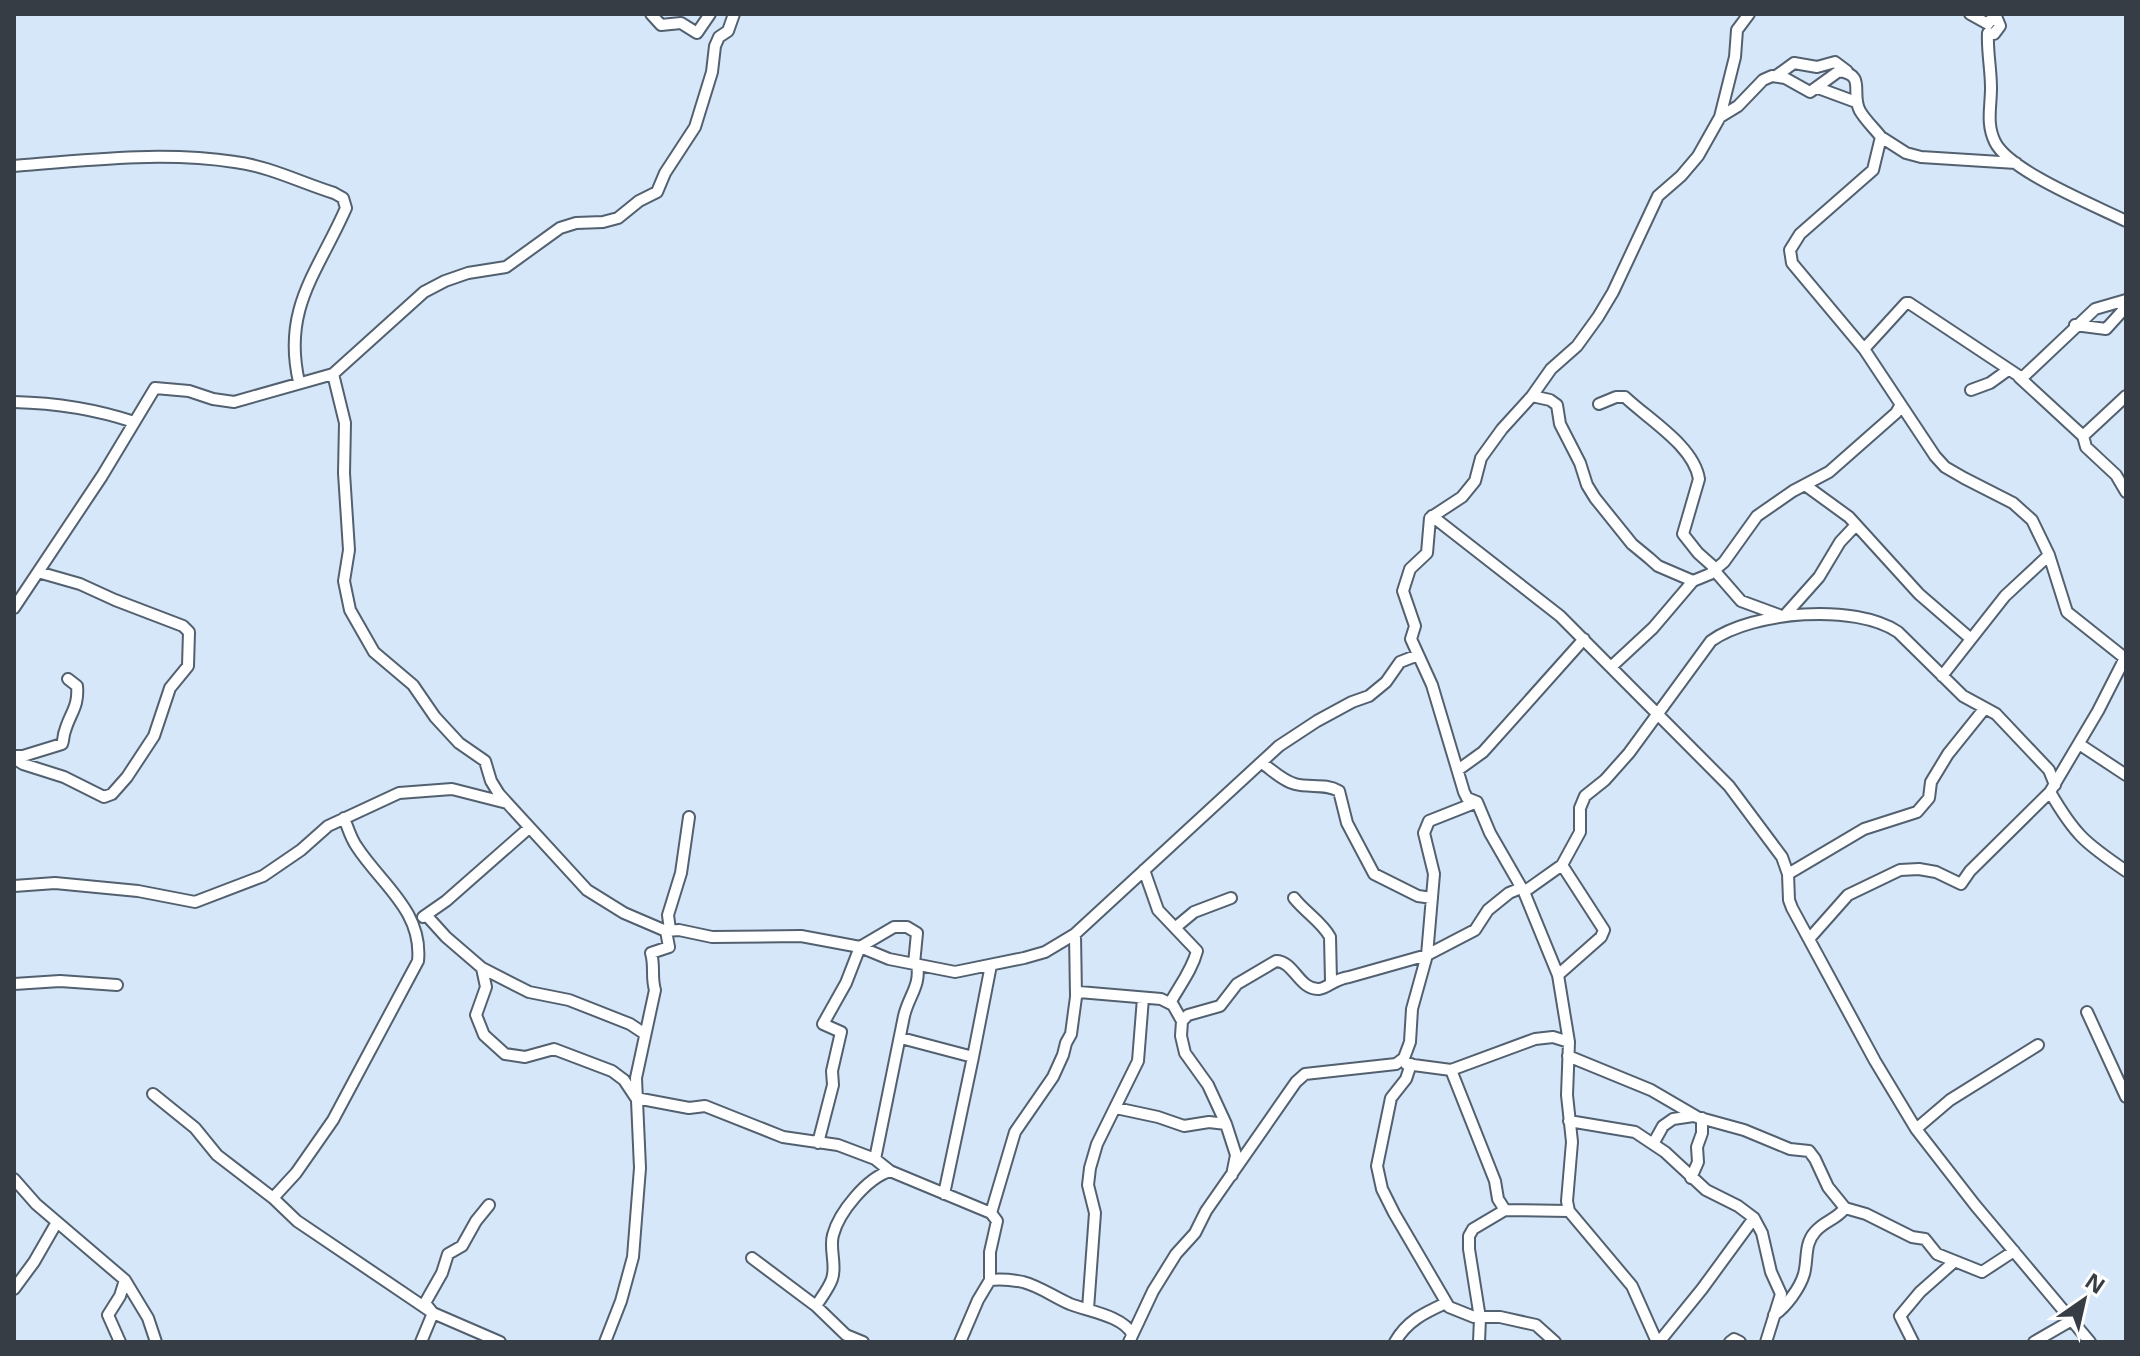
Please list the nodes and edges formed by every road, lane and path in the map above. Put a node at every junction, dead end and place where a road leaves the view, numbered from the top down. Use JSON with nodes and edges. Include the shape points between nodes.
{"nodes":[{"id":1,"x":651,"y":14,"type":"edge"},
{"id":2,"x":710,"y":14,"type":"edge"},
{"id":3,"x":734,"y":14,"type":"edge"},
{"id":4,"x":1749,"y":14,"type":"edge"},
{"id":5,"x":1965,"y":14,"type":"edge"},
{"id":6,"x":1995,"y":14,"type":"edge"},
{"id":7,"x":1852,"y":74,"type":"junction"},
{"id":8,"x":1776,"y":76,"type":"junction"},
{"id":9,"x":1818,"y":88,"type":"junction"},
{"id":10,"x":1856,"y":102,"type":"junction"},
{"id":11,"x":1720,"y":117,"type":"junction"},
{"id":12,"x":1881,"y":137,"type":"junction"},
{"id":13,"x":2018,"y":163,"type":"junction"},
{"id":14,"x":14,"y":166,"type":"edge"},
{"id":15,"x":2126,"y":221,"type":"edge"},
{"id":16,"x":2126,"y":300,"type":"edge"},
{"id":17,"x":2126,"y":307,"type":"edge"},
{"id":18,"x":2075,"y":325,"type":"junction"},
{"id":19,"x":1864,"y":349,"type":"junction"},
{"id":20,"x":2008,"y":370,"type":"junction"},
{"id":21,"x":333,"y":374,"type":"junction"},
{"id":22,"x":2019,"y":377,"type":"junction"},
{"id":23,"x":299,"y":382,"type":"junction"},
{"id":24,"x":1971,"y":390,"type":"dead end"},
{"id":25,"x":1532,"y":396,"type":"junction"},
{"id":26,"x":2126,"y":396,"type":"edge"},
{"id":27,"x":15,"y":399,"type":"edge"},
{"id":28,"x":1599,"y":404,"type":"dead end"},
{"id":29,"x":1900,"y":406,"type":"junction"},
{"id":30,"x":134,"y":422,"type":"junction"},
{"id":31,"x":2083,"y":436,"type":"junction"},
{"id":32,"x":1805,"y":485,"type":"junction"},
{"id":33,"x":2126,"y":492,"type":"edge"},
{"id":34,"x":1432,"y":516,"type":"junction"},
{"id":35,"x":1856,"y":525,"type":"junction"},
{"id":36,"x":2049,"y":555,"type":"junction"},
{"id":37,"x":1715,"y":570,"type":"junction"},
{"id":38,"x":38,"y":572,"type":"junction"},
{"id":39,"x":1693,"y":581,"type":"junction"},
{"id":40,"x":14,"y":608,"type":"edge"},
{"id":41,"x":1782,"y":614,"type":"junction"},
{"id":42,"x":1584,"y":639,"type":"junction"},
{"id":43,"x":1971,"y":639,"type":"junction"},
{"id":44,"x":1418,"y":655,"type":"junction"},
{"id":45,"x":2125,"y":659,"type":"edge"},
{"id":46,"x":1611,"y":667,"type":"junction"},
{"id":47,"x":1942,"y":676,"type":"junction"},
{"id":48,"x":68,"y":679,"type":"dead end"},
{"id":49,"x":1985,"y":708,"type":"junction"},
{"id":50,"x":1657,"y":713,"type":"junction"},
{"id":51,"x":2079,"y":744,"type":"junction"},
{"id":52,"x":14,"y":757,"type":"edge"},
{"id":53,"x":1262,"y":763,"type":"junction"},
{"id":54,"x":1458,"y":770,"type":"junction"},
{"id":55,"x":2126,"y":775,"type":"edge"},
{"id":56,"x":2052,"y":789,"type":"junction"},
{"id":57,"x":1477,"y":802,"type":"junction"},
{"id":58,"x":508,"y":803,"type":"junction"},
{"id":59,"x":689,"y":817,"type":"dead end"},
{"id":60,"x":344,"y":818,"type":"junction"},
{"id":61,"x":529,"y":828,"type":"junction"},
{"id":62,"x":1562,"y":865,"type":"junction"},
{"id":63,"x":1144,"y":870,"type":"junction"},
{"id":64,"x":2126,"y":871,"type":"edge"},
{"id":65,"x":1788,"y":874,"type":"junction"},
{"id":66,"x":14,"y":886,"type":"edge"},
{"id":67,"x":1522,"y":890,"type":"junction"},
{"id":68,"x":1231,"y":898,"type":"dead end"},
{"id":69,"x":1294,"y":898,"type":"dead end"},
{"id":70,"x":1432,"y":898,"type":"junction"},
{"id":71,"x":427,"y":916,"type":"junction"},
{"id":72,"x":411,"y":920,"type":"junction"},
{"id":73,"x":1176,"y":927,"type":"junction"},
{"id":74,"x":668,"y":931,"type":"junction"},
{"id":75,"x":1075,"y":934,"type":"junction"},
{"id":76,"x":1809,"y":939,"type":"junction"},
{"id":77,"x":860,"y":947,"type":"junction"},
{"id":78,"x":1427,"y":955,"type":"junction"},
{"id":79,"x":916,"y":964,"type":"junction"},
{"id":80,"x":991,"y":965,"type":"junction"},
{"id":81,"x":482,"y":968,"type":"junction"},
{"id":82,"x":1558,"y":975,"type":"junction"},
{"id":83,"x":1331,"y":981,"type":"junction"},
{"id":84,"x":14,"y":984,"type":"edge"},
{"id":85,"x":117,"y":985,"type":"dead end"},
{"id":86,"x":1076,"y":997,"type":"junction"},
{"id":87,"x":1143,"y":998,"type":"junction"},
{"id":88,"x":1170,"y":1003,"type":"junction"},
{"id":89,"x":2087,"y":1012,"type":"dead end"},
{"id":90,"x":1182,"y":1021,"type":"junction"},
{"id":91,"x":645,"y":1034,"type":"junction"},
{"id":92,"x":901,"y":1038,"type":"junction"},
{"id":93,"x":1569,"y":1042,"type":"junction"},
{"id":94,"x":2038,"y":1045,"type":"dead end"},
{"id":95,"x":1568,"y":1056,"type":"junction"},
{"id":96,"x":973,"y":1057,"type":"junction"},
{"id":97,"x":1407,"y":1061,"type":"junction"},
{"id":98,"x":1451,"y":1070,"type":"junction"},
{"id":99,"x":153,"y":1094,"type":"dead end"},
{"id":100,"x":2126,"y":1097,"type":"edge"},
{"id":101,"x":636,"y":1098,"type":"junction"},
{"id":102,"x":1116,"y":1108,"type":"junction"},
{"id":103,"x":1700,"y":1118,"type":"junction"},
{"id":104,"x":1569,"y":1121,"type":"junction"},
{"id":105,"x":1226,"y":1124,"type":"junction"},
{"id":106,"x":1916,"y":1129,"type":"junction"},
{"id":107,"x":818,"y":1143,"type":"junction"},
{"id":108,"x":1653,"y":1144,"type":"junction"},
{"id":109,"x":875,"y":1159,"type":"junction"},
{"id":110,"x":890,"y":1171,"type":"junction"},
{"id":111,"x":1232,"y":1175,"type":"junction"},
{"id":112,"x":1691,"y":1178,"type":"junction"},
{"id":113,"x":14,"y":1179,"type":"edge"},
{"id":114,"x":944,"y":1194,"type":"junction"},
{"id":115,"x":273,"y":1198,"type":"junction"},
{"id":116,"x":489,"y":1205,"type":"dead end"},
{"id":117,"x":1845,"y":1208,"type":"junction"},
{"id":118,"x":1505,"y":1210,"type":"junction"},
{"id":119,"x":1569,"y":1211,"type":"junction"},
{"id":120,"x":991,"y":1213,"type":"junction"},
{"id":121,"x":1754,"y":1218,"type":"junction"},
{"id":122,"x":57,"y":1222,"type":"junction"},
{"id":123,"x":2014,"y":1251,"type":"junction"},
{"id":124,"x":752,"y":1258,"type":"dead end"},
{"id":125,"x":1955,"y":1261,"type":"junction"},
{"id":126,"x":125,"y":1280,"type":"junction"},
{"id":127,"x":990,"y":1280,"type":"junction"},
{"id":128,"x":14,"y":1289,"type":"edge"},
{"id":129,"x":1446,"y":1303,"type":"junction"},
{"id":130,"x":816,"y":1306,"type":"junction"},
{"id":131,"x":1088,"y":1309,"type":"junction"},
{"id":132,"x":433,"y":1313,"type":"junction"},
{"id":133,"x":1774,"y":1315,"type":"junction"},
{"id":134,"x":1480,"y":1318,"type":"junction"},
{"id":135,"x":2072,"y":1320,"type":"junction"},
{"id":136,"x":1131,"y":1340,"type":"edge"},
{"id":137,"x":1662,"y":1341,"type":"edge"},
{"id":138,"x":120,"y":1342,"type":"edge"},
{"id":139,"x":156,"y":1342,"type":"edge"},
{"id":140,"x":421,"y":1342,"type":"edge"},
{"id":141,"x":500,"y":1342,"type":"edge"},
{"id":142,"x":605,"y":1342,"type":"edge"},
{"id":143,"x":863,"y":1342,"type":"edge"},
{"id":144,"x":960,"y":1342,"type":"edge"},
{"id":145,"x":1395,"y":1342,"type":"edge"},
{"id":146,"x":1479,"y":1342,"type":"edge"},
{"id":147,"x":1555,"y":1342,"type":"edge"},
{"id":148,"x":1730,"y":1342,"type":"edge"},
{"id":149,"x":1740,"y":1342,"type":"edge"},
{"id":150,"x":1766,"y":1342,"type":"edge"},
{"id":151,"x":1913,"y":1342,"type":"edge"},
{"id":152,"x":2034,"y":1342,"type":"edge"},
{"id":153,"x":2090,"y":1342,"type":"edge"}],
"edges":[{"from":1,"to":2,"type":"street","via":[[661,25],[681,23],[697,33]]},
{"from":3,"to":21,"type":"street","via":[[715,46],[695,127],[657,192],[618,218],[560,228],[511,265],[468,273],[424,292]]},
{"from":4,"to":11,"type":"street","via":[[1737,30]]},
{"from":5,"to":6,"type":"street","via":[[1988,24]]},
{"from":6,"to":13,"type":"street","via":[[2000,26],[1988,33],[1988,121],[1997,146]]},
{"from":7,"to":8,"type":"street","via":[[1830,62],[1817,67],[1794,63]]},
{"from":7,"to":9,"type":"street","via":[[1839,71]]},
{"from":7,"to":10,"type":"street"},
{"from":8,"to":9,"type":"street","via":[[1810,92]]},
{"from":8,"to":11,"type":"street","via":[[1763,80]]},
{"from":9,"to":10,"type":"street"},
{"from":10,"to":12,"type":"street"},
{"from":11,"to":25,"type":"street","via":[[1698,156],[1658,196],[1598,317]]},
{"from":12,"to":13,"type":"street","via":[[1921,157]]},
{"from":12,"to":19,"type":"street","via":[[1873,170],[1809,225],[1790,250],[1792,263]]},
{"from":13,"to":15,"type":"street"},
{"from":14,"to":23,"type":"street","via":[[213,159],[238,162],[343,198],[346,208],[298,310],[294,358]]},
{"from":16,"to":18,"type":"street","via":[[2095,309]]},
{"from":17,"to":18,"type":"street","via":[[2106,329]]},
{"from":18,"to":22,"type":"street"},
{"from":19,"to":20,"type":"street","via":[[1909,303]]},
{"from":19,"to":29,"type":"street"},
{"from":20,"to":22,"type":"street"},
{"from":20,"to":24,"type":"street"},
{"from":21,"to":23,"type":"street"},
{"from":21,"to":58,"type":"street","via":[[345,423],[349,550],[344,581],[350,610],[374,652],[413,685],[459,743],[485,761],[491,781]]},
{"from":22,"to":31,"type":"street"},
{"from":23,"to":30,"type":"street","via":[[234,402],[155,388]]},
{"from":25,"to":34,"type":"street","via":[[1487,449],[1475,481],[1462,497]]},
{"from":25,"to":39,"type":"street","via":[[1557,405],[1587,485],[1632,544],[1658,566]]},
{"from":26,"to":31,"type":"street"},
{"from":27,"to":30,"type":"street","via":[[99,411]]},
{"from":28,"to":37,"type":"street","via":[[1625,397],[1679,445],[1699,479],[1683,534]]},
{"from":29,"to":32,"type":"street","via":[[1829,472]]},
{"from":29,"to":36,"type":"street","via":[[1945,467],[2013,503],[2032,520]]},
{"from":30,"to":38,"type":"street"},
{"from":31,"to":33,"type":"street","via":[[2086,447]]},
{"from":32,"to":35,"type":"street"},
{"from":32,"to":37,"type":"street","via":[[1757,516]]},
{"from":34,"to":42,"type":"street"},
{"from":34,"to":44,"type":"street","via":[[1427,553],[1410,569],[1403,591],[1413,616],[1411,639]]},
{"from":35,"to":41,"type":"street","via":[[1819,577]]},
{"from":35,"to":43,"type":"street","via":[[1919,594]]},
{"from":36,"to":43,"type":"street","via":[[2005,596]]},
{"from":36,"to":45,"type":"street","via":[[2067,612]]},
{"from":37,"to":39,"type":"street"},
{"from":37,"to":41,"type":"street","via":[[1741,601]]},
{"from":38,"to":40,"type":"street"},
{"from":38,"to":52,"type":"street","via":[[183,626],[189,632],[189,661],[170,688],[154,736],[112,794],[104,797]]},
{"from":39,"to":46,"type":"street"},
{"from":41,"to":47,"type":"street","via":[[1836,615],[1887,625]]},
{"from":41,"to":50,"type":"street","via":[[1711,641]]},
{"from":42,"to":46,"type":"street"},
{"from":42,"to":54,"type":"street","via":[[1483,752]]},
{"from":43,"to":47,"type":"street"},
{"from":44,"to":53,"type":"street","via":[[1400,662],[1369,696],[1312,724]]},
{"from":44,"to":54,"type":"street"},
{"from":45,"to":51,"type":"street"},
{"from":46,"to":50,"type":"street"},
{"from":47,"to":49,"type":"street"},
{"from":48,"to":52,"type":"street","via":[[78,691],[62,744]]},
{"from":49,"to":56,"type":"street","via":[[2049,770]]},
{"from":49,"to":65,"type":"street","via":[[1948,754],[1917,812],[1864,829]]},
{"from":50,"to":62,"type":"street","via":[[1615,770],[1587,793],[1580,832]]},
{"from":50,"to":65,"type":"street","via":[[1729,786],[1782,857]]},
{"from":51,"to":55,"type":"street"},
{"from":51,"to":56,"type":"street"},
{"from":53,"to":63,"type":"street"},
{"from":53,"to":70,"type":"street","via":[[1289,782],[1339,791],[1351,833],[1374,874]]},
{"from":54,"to":57,"type":"street","via":[[1465,795]]},
{"from":56,"to":64,"type":"street","via":[[2075,833]]},
{"from":56,"to":76,"type":"street","via":[[1961,884],[1936,872],[1900,870],[1848,895]]},
{"from":57,"to":67,"type":"street"},
{"from":57,"to":70,"type":"street","via":[[1426,825]]},
{"from":58,"to":60,"type":"street","via":[[452,789],[413,791]]},
{"from":58,"to":61,"type":"street"},
{"from":59,"to":74,"type":"street"},
{"from":60,"to":66,"type":"street","via":[[263,876],[195,902],[68,884]]},
{"from":60,"to":72,"type":"street","via":[[355,845],[396,893]]},
{"from":61,"to":71,"type":"street"},
{"from":61,"to":74,"type":"street","via":[[587,890]]},
{"from":62,"to":67,"type":"street"},
{"from":62,"to":82,"type":"street","via":[[1604,930]]},
{"from":63,"to":73,"type":"street","via":[[1155,904]]},
{"from":63,"to":75,"type":"street"},
{"from":65,"to":76,"type":"street","via":[[1789,900]]},
{"from":67,"to":78,"type":"street","via":[[1509,893],[1488,910],[1475,930]]},
{"from":67,"to":82,"type":"street"},
{"from":68,"to":73,"type":"street","via":[[1194,912]]},
{"from":69,"to":83,"type":"street","via":[[1330,937]]},
{"from":70,"to":78,"type":"street"},
{"from":71,"to":72,"type":"street"},
{"from":71,"to":81,"type":"street"},
{"from":72,"to":115,"type":"street","via":[[416,966],[333,1120]]},
{"from":73,"to":88,"type":"street","via":[[1197,951],[1192,970]]},
{"from":74,"to":77,"type":"street","via":[[712,937],[801,936]]},
{"from":74,"to":91,"type":"street","via":[[669,947],[651,953],[655,990]]},
{"from":75,"to":80,"type":"street","via":[[1045,952]]},
{"from":75,"to":86,"type":"street"},
{"from":76,"to":106,"type":"street"},
{"from":77,"to":79,"type":"street"},
{"from":77,"to":79,"type":"street","via":[[894,927],[911,928],[917,933]]},
{"from":77,"to":107,"type":"street","via":[[823,1024],[841,1032]]},
{"from":78,"to":83,"type":"street"},
{"from":78,"to":97,"type":"street","via":[[1412,1009]]},
{"from":79,"to":80,"type":"street","via":[[955,972]]},
{"from":79,"to":92,"type":"street","via":[[920,979],[907,1002]]},
{"from":80,"to":96,"type":"street"},
{"from":81,"to":91,"type":"street","via":[[529,992],[569,1000]]},
{"from":81,"to":101,"type":"street","via":[[486,987],[476,1015],[494,1047],[517,1058],[554,1049],[612,1071]]},
{"from":82,"to":93,"type":"street"},
{"from":83,"to":90,"type":"street","via":[[1319,989],[1309,987],[1286,963],[1276,961],[1237,984],[1220,1006]]},
{"from":84,"to":85,"type":"street"},
{"from":86,"to":87,"type":"street","via":[[1081,992]]},
{"from":86,"to":120,"type":"street","via":[[1071,1034],[1058,1069],[1015,1132]]},
{"from":87,"to":88,"type":"street"},
{"from":87,"to":102,"type":"street","via":[[1138,1061]]},
{"from":88,"to":90,"type":"street"},
{"from":89,"to":100,"type":"street"},
{"from":90,"to":105,"type":"street","via":[[1185,1053]]},
{"from":91,"to":101,"type":"street"},
{"from":92,"to":96,"type":"street"},
{"from":92,"to":109,"type":"street"},
{"from":93,"to":95,"type":"street"},
{"from":93,"to":98,"type":"street","via":[[1545,1037]]},
{"from":94,"to":106,"type":"street","via":[[1950,1100]]},
{"from":95,"to":103,"type":"street","via":[[1651,1090]]},
{"from":95,"to":104,"type":"street"},
{"from":96,"to":114,"type":"street"},
{"from":97,"to":98,"type":"street"},
{"from":97,"to":111,"type":"street","via":[[1305,1074]]},
{"from":97,"to":129,"type":"street","via":[[1406,1079],[1391,1098],[1378,1173],[1394,1213]]},
{"from":98,"to":118,"type":"street"},
{"from":99,"to":115,"type":"street","via":[[195,1128],[224,1161]]},
{"from":101,"to":107,"type":"street","via":[[705,1106],[783,1137]]},
{"from":101,"to":142,"type":"street","via":[[640,1168],[633,1257]]},
{"from":102,"to":105,"type":"street","via":[[1184,1126]]},
{"from":102,"to":131,"type":"street","via":[[1097,1144],[1089,1179],[1095,1213]]},
{"from":103,"to":108,"type":"street","via":[[1673,1119]]},
{"from":103,"to":112,"type":"street","via":[[1703,1131]]},
{"from":103,"to":117,"type":"street","via":[[1809,1151]]},
{"from":104,"to":108,"type":"street","via":[[1623,1128]]},
{"from":104,"to":119,"type":"street"},
{"from":105,"to":111,"type":"street","via":[[1236,1155]]},
{"from":106,"to":123,"type":"street"},
{"from":107,"to":109,"type":"street"},
{"from":108,"to":112,"type":"street"},
{"from":109,"to":110,"type":"street"},
{"from":110,"to":114,"type":"street"},
{"from":110,"to":130,"type":"street","via":[[865,1185],[835,1230],[833,1277]]},
{"from":111,"to":136,"type":"street","via":[[1153,1291]]},
{"from":112,"to":121,"type":"street"},
{"from":113,"to":122,"type":"street"},
{"from":114,"to":120,"type":"street"},
{"from":115,"to":132,"type":"street","via":[[297,1221]]},
{"from":116,"to":132,"type":"street","via":[[462,1246],[448,1254],[425,1303]]},
{"from":117,"to":125,"type":"street","via":[[1925,1239],[1937,1254]]},
{"from":117,"to":133,"type":"street","via":[[1815,1232],[1807,1245],[1801,1284]]},
{"from":118,"to":119,"type":"street"},
{"from":118,"to":134,"type":"street","via":[[1480,1223],[1469,1236]]},
{"from":119,"to":137,"type":"street","via":[[1632,1286]]},
{"from":120,"to":127,"type":"street","via":[[997,1221]]},
{"from":121,"to":133,"type":"street","via":[[1781,1294]]},
{"from":121,"to":137,"type":"street"},
{"from":122,"to":126,"type":"street"},
{"from":122,"to":128,"type":"street"},
{"from":123,"to":125,"type":"street","via":[[1979,1273]]},
{"from":123,"to":135,"type":"street"},
{"from":124,"to":130,"type":"street"},
{"from":125,"to":151,"type":"street","via":[[1900,1316]]},
{"from":126,"to":138,"type":"street","via":[[108,1315]]},
{"from":126,"to":139,"type":"street"},
{"from":127,"to":131,"type":"street","via":[[1023,1282]]},
{"from":127,"to":144,"type":"street"},
{"from":129,"to":134,"type":"street"},
{"from":129,"to":145,"type":"street","via":[[1418,1316]]},
{"from":130,"to":143,"type":"street","via":[[846,1335]]},
{"from":131,"to":136,"type":"street","via":[[1129,1328]]},
{"from":132,"to":140,"type":"street"},
{"from":132,"to":141,"type":"street"},
{"from":133,"to":150,"type":"street"},
{"from":134,"to":146,"type":"street"},
{"from":134,"to":147,"type":"street","via":[[1536,1325]]},
{"from":135,"to":152,"type":"street"},
{"from":135,"to":153,"type":"street"},
{"from":148,"to":149,"type":"street"}]}
